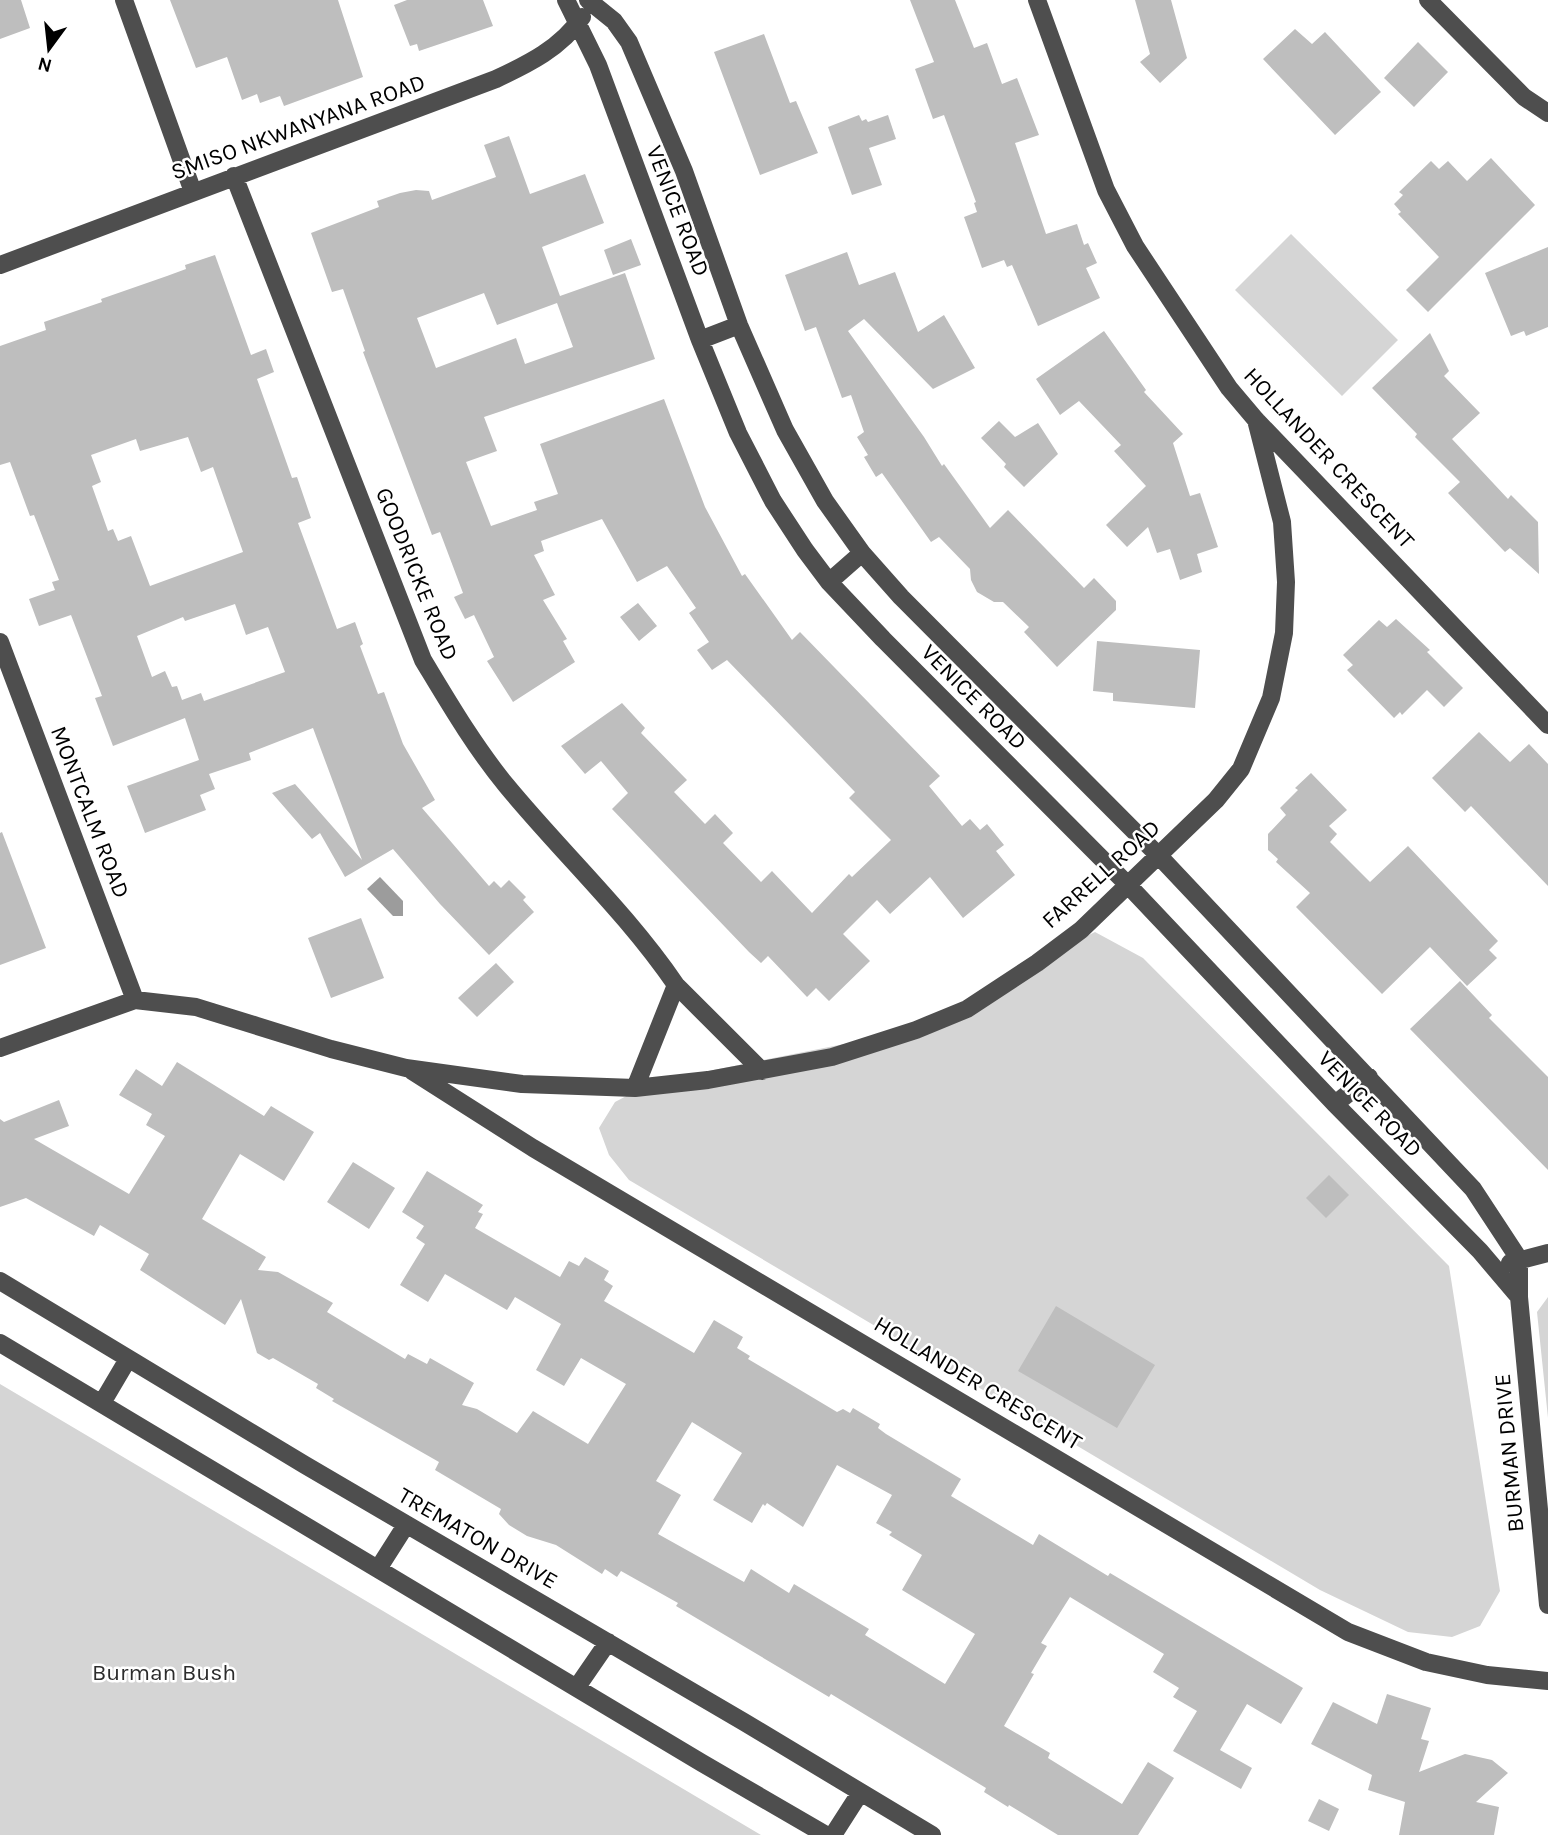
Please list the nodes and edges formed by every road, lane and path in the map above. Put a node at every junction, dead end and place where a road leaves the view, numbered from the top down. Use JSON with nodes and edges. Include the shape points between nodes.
{"nodes":[{"id":1,"x":124,"y":0,"type":"edge"},
{"id":2,"x":566,"y":0,"type":"edge"},
{"id":3,"x":1037,"y":0,"type":"edge"},
{"id":4,"x":1429,"y":0,"type":"edge"},
{"id":5,"x":591,"y":1,"type":"edge"},
{"id":6,"x":577,"y":24,"type":"junction"},
{"id":7,"x":1548,"y":113,"type":"edge"},
{"id":8,"x":234,"y":176,"type":"junction"},
{"id":9,"x":193,"y":192,"type":"junction"},
{"id":10,"x":0,"y":265,"type":"edge"},
{"id":11,"x":739,"y":325,"type":"junction"},
{"id":12,"x":701,"y":340,"type":"junction"},
{"id":13,"x":1256,"y":420,"type":"junction"},
{"id":14,"x":862,"y":554,"type":"junction"},
{"id":15,"x":829,"y":582,"type":"junction"},
{"id":16,"x":0,"y":642,"type":"edge"},
{"id":17,"x":1548,"y":725,"type":"edge"},
{"id":18,"x":1159,"y":856,"type":"junction"},
{"id":19,"x":1128,"y":885,"type":"junction"},
{"id":20,"x":676,"y":985,"type":"junction"},
{"id":21,"x":135,"y":1000,"type":"junction"},
{"id":22,"x":0,"y":1048,"type":"edge"},
{"id":23,"x":407,"y":1068,"type":"junction"},
{"id":24,"x":762,"y":1071,"type":"junction"},
{"id":25,"x":1369,"y":1077,"type":"junction"},
{"id":26,"x":635,"y":1088,"type":"junction"},
{"id":27,"x":1335,"y":1104,"type":"junction"},
{"id":28,"x":1548,"y":1253,"type":"edge"},
{"id":29,"x":1519,"y":1259,"type":"junction"},
{"id":30,"x":1497,"y":1269,"type":"junction"},
{"id":31,"x":0,"y":1281,"type":"edge"},
{"id":32,"x":1519,"y":1297,"type":"junction"},
{"id":33,"x":0,"y":1343,"type":"edge"},
{"id":34,"x":128,"y":1359,"type":"junction"},
{"id":35,"x":102,"y":1404,"type":"junction"},
{"id":36,"x":406,"y":1525,"type":"junction"},
{"id":37,"x":378,"y":1569,"type":"junction"},
{"id":38,"x":1548,"y":1605,"type":"edge"},
{"id":39,"x":608,"y":1642,"type":"junction"},
{"id":40,"x":1548,"y":1681,"type":"edge"},
{"id":41,"x":577,"y":1687,"type":"junction"},
{"id":42,"x":860,"y":1793,"type":"junction"},
{"id":43,"x":826,"y":1835,"type":"edge"},
{"id":44,"x":833,"y":1835,"type":"edge"},
{"id":45,"x":932,"y":1835,"type":"edge"}],
"edges":[{"from":1,"to":9,"type":"street"},
{"from":2,"to":6,"type":"street","name":"VENICE ROAD"},
{"from":3,"to":13,"type":"street","name":"HOLLANDER CRESCENT","via":[[1106,190],[1135,246],[1229,388]]},
{"from":4,"to":7,"type":"street","via":[[1524,97]]},
{"from":5,"to":6,"type":"street","name":"SMISO NKWANYANA ROAD"},
{"from":5,"to":11,"type":"street","name":"VENICE ROAD","via":[[629,42],[684,171]]},
{"from":6,"to":8,"type":"street","name":"SMISO NKWANYANA ROAD","via":[[553,48],[496,79]]},
{"from":6,"to":12,"type":"street","name":"VENICE ROAD","via":[[598,65]]},
{"from":8,"to":9,"type":"street","name":"SMISO NKWANYANA ROAD"},
{"from":8,"to":20,"type":"street","name":"GOODRICKE ROAD","via":[[423,660],[466,732],[507,785],[633,926]]},
{"from":9,"to":10,"type":"street","name":"SMISO NKWANYANA ROAD"},
{"from":11,"to":12,"type":"street"},
{"from":11,"to":14,"type":"street","name":"VENICE ROAD","via":[[785,430]]},
{"from":12,"to":15,"type":"street","name":"VENICE ROAD","via":[[738,433],[773,501]]},
{"from":13,"to":17,"type":"street","name":"HOLLANDER CRESCENT"},
{"from":13,"to":18,"type":"street","name":"FARRELL ROAD","via":[[1282,522],[1286,582],[1284,633],[1272,698],[1241,769]]},
{"from":14,"to":15,"type":"street"},
{"from":14,"to":18,"type":"street","name":"VENICE ROAD"},
{"from":15,"to":19,"type":"street","name":"VENICE ROAD"},
{"from":16,"to":21,"type":"street","name":"MONTCALM ROAD"},
{"from":18,"to":19,"type":"street","name":"FARRELL ROAD"},
{"from":18,"to":25,"type":"street","name":"VENICE ROAD"},
{"from":19,"to":24,"type":"street","name":"FARRELL ROAD","via":[[1081,930],[967,1009],[832,1057]]},
{"from":19,"to":27,"type":"street","name":"VENICE ROAD"},
{"from":20,"to":24,"type":"street","name":"GOODRICKE ROAD"},
{"from":20,"to":26,"type":"street"},
{"from":21,"to":22,"type":"street","name":"HOLLANDER CRESCENT"},
{"from":21,"to":23,"type":"street","name":"HOLLANDER CRESCENT","via":[[196,1007]]},
{"from":23,"to":26,"type":"street","name":"HOLLANDER CRESCENT","via":[[523,1084]]},
{"from":23,"to":40,"type":"street","name":"HOLLANDER CRESCENT","via":[[533,1149],[1348,1632],[1426,1662],[1486,1675]]},
{"from":24,"to":26,"type":"street","name":"FARRELL ROAD"},
{"from":25,"to":27,"type":"street"},
{"from":25,"to":29,"type":"street","name":"VENICE ROAD","via":[[1473,1189]]},
{"from":27,"to":30,"type":"street","name":"VENICE ROAD"},
{"from":28,"to":29,"type":"street"},
{"from":29,"to":30,"type":"street"},
{"from":29,"to":32,"type":"street","name":"BURMAN DRIVE"},
{"from":30,"to":32,"type":"street"},
{"from":31,"to":34,"type":"street","name":"TREMATON DRIVE"},
{"from":32,"to":38,"type":"street","name":"BURMAN DRIVE"},
{"from":33,"to":35,"type":"street"},
{"from":34,"to":35,"type":"street"},
{"from":34,"to":36,"type":"street","name":"TREMATON DRIVE"},
{"from":35,"to":37,"type":"street"},
{"from":36,"to":37,"type":"street"},
{"from":36,"to":39,"type":"street","name":"TREMATON DRIVE"},
{"from":37,"to":41,"type":"street"},
{"from":39,"to":41,"type":"street"},
{"from":39,"to":42,"type":"street","name":"TREMATON DRIVE"},
{"from":41,"to":43,"type":"street"},
{"from":42,"to":44,"type":"street"},
{"from":42,"to":45,"type":"street","name":"TREMATON DRIVE"}]}
